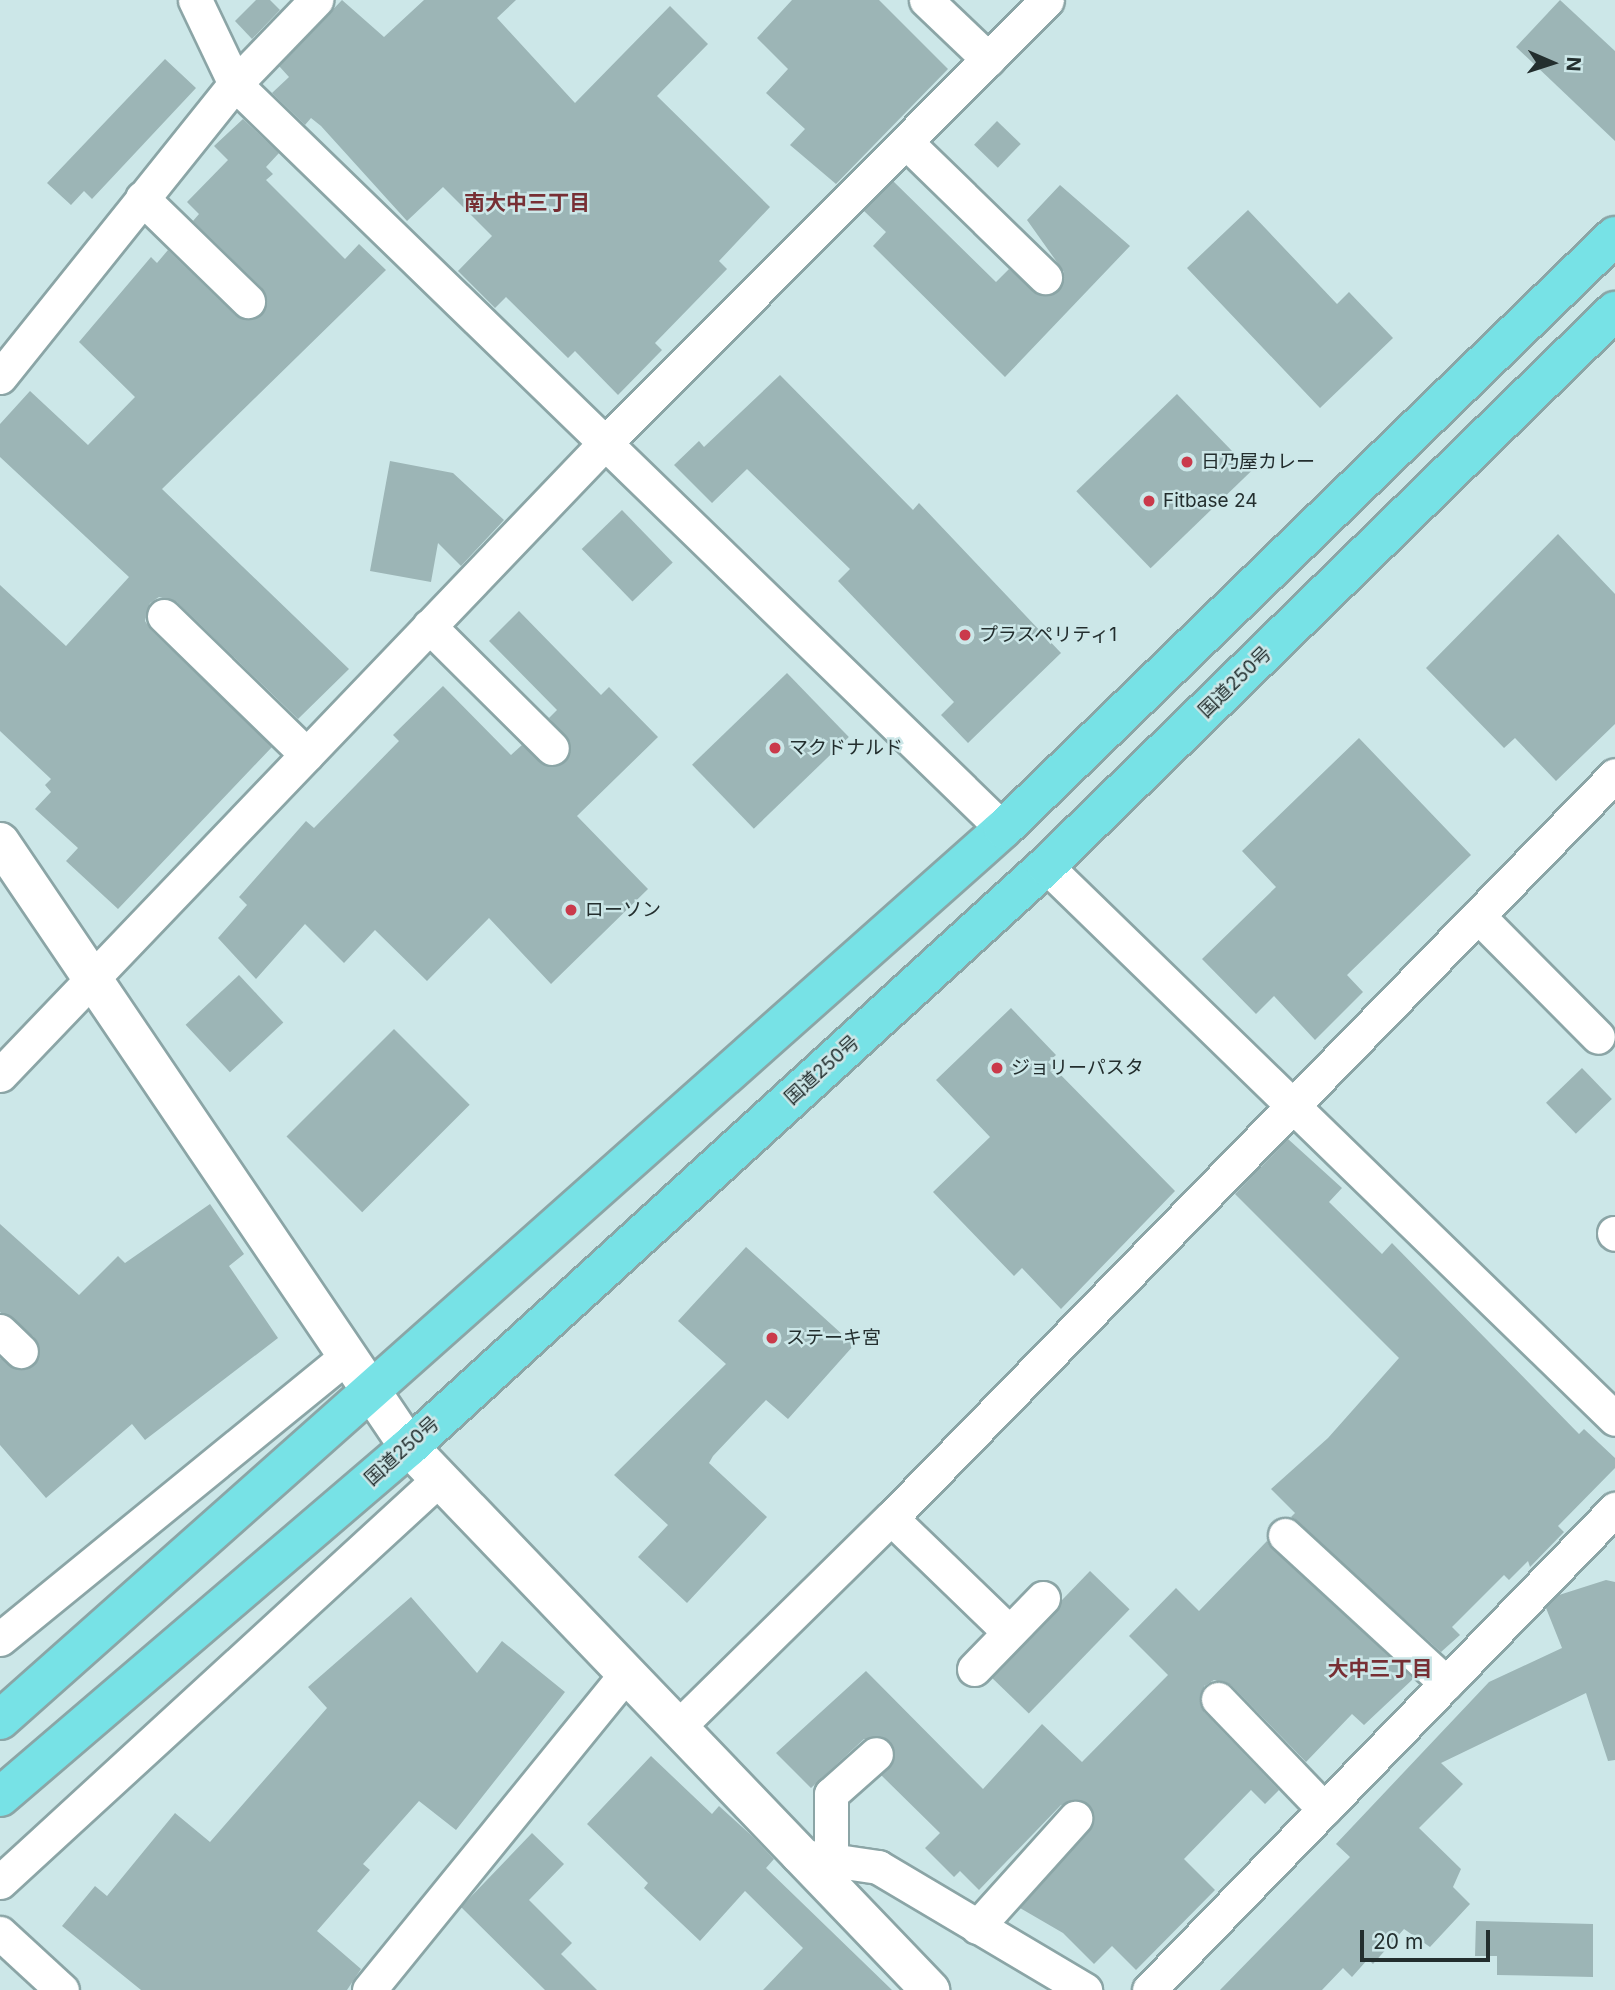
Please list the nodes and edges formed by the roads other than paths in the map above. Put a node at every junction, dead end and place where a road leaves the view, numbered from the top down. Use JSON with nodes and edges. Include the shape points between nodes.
{"nodes":[{"id":1,"x":195,"y":0,"type":"edge"},
{"id":2,"x":316,"y":0,"type":"edge"},
{"id":3,"x":926,"y":0,"type":"edge"},
{"id":4,"x":1047,"y":0,"type":"edge"},
{"id":5,"x":988,"y":59,"type":"junction"},
{"id":6,"x":235,"y":84,"type":"junction"},
{"id":7,"x":906,"y":142,"type":"junction"},
{"id":8,"x":142,"y":198,"type":"junction"},
{"id":9,"x":1615,"y":236,"type":"edge"},
{"id":10,"x":1045,"y":277,"type":"dead end"},
{"id":11,"x":248,"y":301,"type":"dead end"},
{"id":12,"x":1615,"y":311,"type":"edge"},
{"id":13,"x":0,"y":377,"type":"edge"},
{"id":14,"x":606,"y":442,"type":"junction"},
{"id":15,"x":164,"y":616,"type":"dead end"},
{"id":16,"x":429,"y":626,"type":"junction"},
{"id":17,"x":552,"y":748,"type":"dead end"},
{"id":18,"x":307,"y":755,"type":"junction"},
{"id":19,"x":1613,"y":781,"type":"edge"},
{"id":20,"x":1003,"y":829,"type":"junction"},
{"id":21,"x":0,"y":842,"type":"edge"},
{"id":22,"x":1046,"y":866,"type":"junction"},
{"id":23,"x":1478,"y":916,"type":"junction"},
{"id":24,"x":93,"y":978,"type":"junction"},
{"id":25,"x":1598,"y":1037,"type":"dead end"},
{"id":26,"x":0,"y":1075,"type":"edge"},
{"id":27,"x":1291,"y":1109,"type":"junction"},
{"id":28,"x":346,"y":1357,"type":"junction"},
{"id":29,"x":370,"y":1391,"type":"junction"},
{"id":30,"x":1615,"y":1419,"type":"edge"},
{"id":31,"x":409,"y":1447,"type":"junction"},
{"id":32,"x":439,"y":1479,"type":"junction"},
{"id":33,"x":1615,"y":1509,"type":"edge"},
{"id":34,"x":891,"y":1518,"type":"junction"},
{"id":35,"x":1285,"y":1535,"type":"dead end"},
{"id":36,"x":1043,"y":1598,"type":"dead end"},
{"id":37,"x":1010,"y":1632,"type":"junction"},
{"id":38,"x":0,"y":1639,"type":"edge"},
{"id":39,"x":974,"y":1669,"type":"dead end"},
{"id":40,"x":627,"y":1672,"type":"junction"},
{"id":41,"x":1446,"y":1683,"type":"junction"},
{"id":42,"x":1218,"y":1699,"type":"dead end"},
{"id":43,"x":0,"y":1720,"type":"edge"},
{"id":44,"x":679,"y":1726,"type":"junction"},
{"id":45,"x":876,"y":1754,"type":"dead end"},
{"id":46,"x":0,"y":1797,"type":"edge"},
{"id":47,"x":1324,"y":1809,"type":"junction"},
{"id":48,"x":1075,"y":1818,"type":"dead end"},
{"id":49,"x":814,"y":1858,"type":"junction"},
{"id":50,"x":0,"y":1882,"type":"edge"},
{"id":51,"x":978,"y":1927,"type":"junction"},
{"id":52,"x":4,"y":1947,"type":"edge"},
{"id":53,"x":62,"y":1990,"type":"edge"},
{"id":54,"x":369,"y":1990,"type":"edge"},
{"id":55,"x":930,"y":1990,"type":"edge"},
{"id":56,"x":1085,"y":1990,"type":"edge"},
{"id":57,"x":1149,"y":1990,"type":"edge"}],
"edges":[{"from":1,"to":6,"type":"street"},
{"from":2,"to":6,"type":"street"},
{"from":3,"to":5,"type":"street"},
{"from":4,"to":5,"type":"street"},
{"from":5,"to":7,"type":"street"},
{"from":6,"to":8,"type":"street"},
{"from":6,"to":14,"type":"street"},
{"from":7,"to":10,"type":"street"},
{"from":7,"to":14,"type":"street"},
{"from":8,"to":11,"type":"street"},
{"from":8,"to":13,"type":"street"},
{"from":9,"to":20,"type":"highway"},
{"from":12,"to":22,"type":"highway","name":"国道250号"},
{"from":14,"to":16,"type":"street"},
{"from":14,"to":20,"type":"street"},
{"from":15,"to":18,"type":"street"},
{"from":16,"to":17,"type":"street"},
{"from":16,"to":18,"type":"street"},
{"from":18,"to":24,"type":"street"},
{"from":19,"to":23,"type":"street"},
{"from":20,"to":29,"type":"highway"},
{"from":21,"to":24,"type":"street"},
{"from":22,"to":27,"type":"street"},
{"from":22,"to":31,"type":"highway","name":"国道250号"},
{"from":23,"to":25,"type":"street"},
{"from":23,"to":27,"type":"street"},
{"from":24,"to":26,"type":"street"},
{"from":24,"to":28,"type":"street"},
{"from":27,"to":30,"type":"street"},
{"from":27,"to":34,"type":"street"},
{"from":28,"to":29,"type":"street"},
{"from":28,"to":38,"type":"street"},
{"from":29,"to":31,"type":"street"},
{"from":29,"to":43,"type":"highway"},
{"from":31,"to":32,"type":"street"},
{"from":31,"to":46,"type":"highway","name":"国道250号"},
{"from":32,"to":40,"type":"street"},
{"from":32,"to":50,"type":"street"},
{"from":33,"to":41,"type":"street"},
{"from":34,"to":37,"type":"street"},
{"from":34,"to":44,"type":"street"},
{"from":35,"to":41,"type":"street"},
{"from":36,"to":37,"type":"street"},
{"from":37,"to":39,"type":"street"},
{"from":40,"to":44,"type":"street"},
{"from":40,"to":54,"type":"street"},
{"from":41,"to":47,"type":"street"},
{"from":42,"to":47,"type":"street"},
{"from":44,"to":49,"type":"street"},
{"from":45,"to":49,"type":"street","via":[[831,1794]]},
{"from":47,"to":57,"type":"street"},
{"from":48,"to":51,"type":"street"},
{"from":49,"to":51,"type":"street","via":[[878,1867]]},
{"from":49,"to":55,"type":"street"},
{"from":51,"to":56,"type":"street"},
{"from":52,"to":53,"type":"street"}]}
